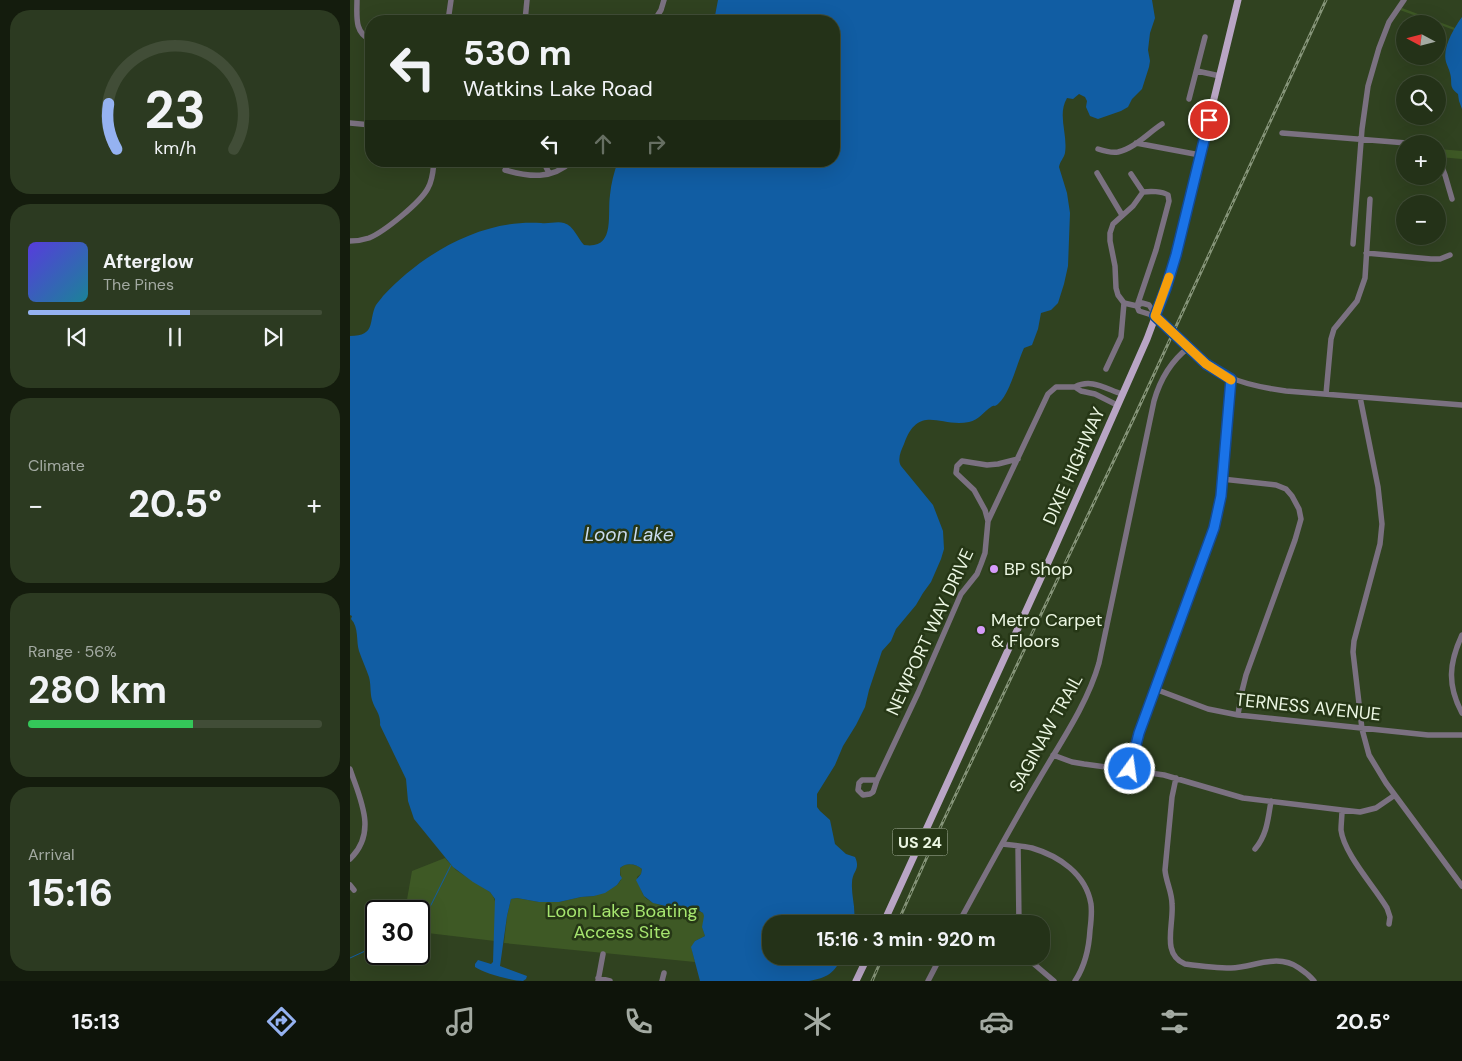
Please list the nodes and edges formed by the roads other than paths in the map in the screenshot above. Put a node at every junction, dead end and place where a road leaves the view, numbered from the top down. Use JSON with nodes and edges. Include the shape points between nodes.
{"nodes":[{"id":1,"x":357,"y":0,"type":"edge"},
{"id":2,"x":451,"y":0,"type":"edge"},
{"id":3,"x":527,"y":0,"type":"edge"},
{"id":4,"x":664,"y":0,"type":"edge"},
{"id":5,"x":1238,"y":0,"type":"edge"},
{"id":6,"x":1404,"y":0,"type":"edge"},
{"id":7,"x":449,"y":15,"type":"edge"},
{"id":8,"x":526,"y":15,"type":"edge"},
{"id":9,"x":658,"y":15,"type":"edge"},
{"id":10,"x":1205,"y":36,"type":"dead end"},
{"id":11,"x":365,"y":37,"type":"edge"},
{"id":12,"x":1197,"y":72,"type":"junction"},
{"id":13,"x":1220,"y":76,"type":"junction"},
{"id":14,"x":1190,"y":99,"type":"dead end"},
{"id":15,"x":350,"y":123,"type":"edge"},
{"id":16,"x":365,"y":124,"type":"edge"},
{"id":17,"x":1162,"y":124,"type":"dead end"},
{"id":18,"x":1282,"y":133,"type":"dead end"},
{"id":19,"x":1362,"y":139,"type":"junction"},
{"id":20,"x":1396,"y":142,"type":"edge"},
{"id":21,"x":1136,"y":143,"type":"junction"},
{"id":22,"x":1098,"y":150,"type":"dead end"},
{"id":23,"x":1200,"y":156,"type":"junction"},
{"id":24,"x":434,"y":167,"type":"edge"},
{"id":25,"x":546,"y":167,"type":"edge"},
{"id":26,"x":564,"y":167,"type":"edge"},
{"id":27,"x":505,"y":170,"type":"dead end"},
{"id":28,"x":1097,"y":172,"type":"dead end"},
{"id":29,"x":549,"y":173,"type":"junction"},
{"id":30,"x":1131,"y":174,"type":"dead end"},
{"id":31,"x":1446,"y":179,"type":"edge"},
{"id":32,"x":1143,"y":192,"type":"junction"},
{"id":33,"x":1370,"y":199,"type":"dead end"},
{"id":34,"x":1452,"y":199,"type":"dead end"},
{"id":35,"x":1122,"y":215,"type":"junction"},
{"id":36,"x":350,"y":241,"type":"edge"},
{"id":37,"x":1353,"y":244,"type":"dead end"},
{"id":38,"x":1366,"y":253,"type":"junction"},
{"id":39,"x":1450,"y":255,"type":"dead end"},
{"id":40,"x":1124,"y":303,"type":"junction"},
{"id":41,"x":1137,"y":306,"type":"junction"},
{"id":42,"x":1155,"y":316,"type":"junction"},
{"id":43,"x":1188,"y":348,"type":"junction"},
{"id":44,"x":1106,"y":369,"type":"dead end"},
{"id":45,"x":1231,"y":379,"type":"junction"},
{"id":46,"x":1075,"y":387,"type":"junction"},
{"id":47,"x":1122,"y":394,"type":"junction"},
{"id":48,"x":1326,"y":394,"type":"junction"},
{"id":49,"x":1360,"y":397,"type":"junction"},
{"id":50,"x":1117,"y":404,"type":"junction"},
{"id":51,"x":1462,"y":405,"type":"edge"},
{"id":52,"x":1018,"y":459,"type":"junction"},
{"id":53,"x":1222,"y":479,"type":"junction"},
{"id":54,"x":988,"y":521,"type":"junction"},
{"id":55,"x":1462,"y":635,"type":"edge"},
{"id":56,"x":1155,"y":689,"type":"junction"},
{"id":57,"x":1462,"y":713,"type":"edge"},
{"id":58,"x":1238,"y":716,"type":"junction"},
{"id":59,"x":1362,"y":729,"type":"junction"},
{"id":60,"x":1462,"y":736,"type":"edge"},
{"id":61,"x":1053,"y":755,"type":"junction"},
{"id":62,"x":350,"y":769,"type":"edge"},
{"id":63,"x":1130,"y":769,"type":"junction"},
{"id":64,"x":1176,"y":778,"type":"junction"},
{"id":65,"x":877,"y":780,"type":"dead end"},
{"id":66,"x":1395,"y":796,"type":"junction"},
{"id":67,"x":1271,"y":801,"type":"junction"},
{"id":68,"x":1342,"y":810,"type":"junction"},
{"id":69,"x":1002,"y":844,"type":"junction"},
{"id":70,"x":1018,"y":846,"type":"junction"},
{"id":71,"x":1255,"y":849,"type":"dead end"},
{"id":72,"x":350,"y":859,"type":"edge"},
{"id":73,"x":1462,"y":886,"type":"edge"},
{"id":74,"x":886,"y":915,"type":"edge"},
{"id":75,"x":963,"y":915,"type":"edge"},
{"id":76,"x":1019,"y":915,"type":"edge"},
{"id":77,"x":1389,"y":924,"type":"dead end"},
{"id":78,"x":603,"y":954,"type":"dead end"},
{"id":79,"x":864,"y":965,"type":"edge"},
{"id":80,"x":936,"y":965,"type":"edge"},
{"id":81,"x":1035,"y":965,"type":"edge"},
{"id":82,"x":664,"y":973,"type":"dead end"},
{"id":83,"x":598,"y":979,"type":"edge"},
{"id":84,"x":610,"y":981,"type":"edge"},
{"id":85,"x":662,"y":981,"type":"edge"},
{"id":86,"x":856,"y":981,"type":"edge"},
{"id":87,"x":928,"y":981,"type":"edge"},
{"id":88,"x":1054,"y":981,"type":"edge"},
{"id":89,"x":1074,"y":981,"type":"edge"},
{"id":90,"x":1314,"y":981,"type":"edge"}],
"edges":[{"from":1,"to":11,"type":"street","via":[[359,32]]},
{"from":2,"to":7,"type":"street"},
{"from":3,"to":8,"type":"street"},
{"from":4,"to":9,"type":"street"},
{"from":5,"to":13,"type":"main road","name":"DIXIE HIGHWAY","number":"US 24"},
{"from":6,"to":19,"type":"street","via":[[1389,22],[1374,67]]},
{"from":10,"to":12,"type":"street"},
{"from":12,"to":13,"type":"street"},
{"from":12,"to":14,"type":"street"},
{"from":13,"to":23,"type":"main road","name":"DIXIE HIGHWAY","number":"US 24"},
{"from":15,"to":16,"type":"street"},
{"from":17,"to":21,"type":"street"},
{"from":18,"to":19,"type":"street"},
{"from":19,"to":20,"type":"street"},
{"from":19,"to":37,"type":"street"},
{"from":21,"to":22,"type":"street","via":[[1118,152]]},
{"from":21,"to":23,"type":"street"},
{"from":23,"to":42,"type":"main road","name":"DIXIE HIGHWAY","number":"US 24","via":[[1176,255]]},
{"from":24,"to":36,"type":"street","via":[[428,190],[409,210],[371,238]]},
{"from":25,"to":29,"type":"street"},
{"from":26,"to":29,"type":"street"},
{"from":27,"to":29,"type":"street","via":[[523,176]]},
{"from":28,"to":35,"type":"street"},
{"from":30,"to":32,"type":"street"},
{"from":31,"to":34,"type":"street"},
{"from":32,"to":35,"type":"street"},
{"from":32,"to":41,"type":"street","via":[[1163,193],[1169,198]]},
{"from":33,"to":38,"type":"street"},
{"from":35,"to":40,"type":"street","via":[[1113,224],[1110,241],[1116,288]]},
{"from":38,"to":39,"type":"street","via":[[1432,260]]},
{"from":38,"to":48,"type":"street","via":[[1365,278],[1357,301],[1334,329]]},
{"from":40,"to":41,"type":"street"},
{"from":40,"to":44,"type":"street","via":[[1121,337]]},
{"from":41,"to":42,"type":"street","via":[[1142,303],[1149,306]]},
{"from":42,"to":43,"type":"street"},
{"from":42,"to":47,"type":"main road","name":"DIXIE HIGHWAY","number":"US 24"},
{"from":43,"to":45,"type":"street"},
{"from":43,"to":61,"type":"street","name":"SAGINAW TRAIL","via":[[1168,368],[1157,390],[1095,676]]},
{"from":45,"to":48,"type":"street","via":[[1260,387]]},
{"from":45,"to":53,"type":"street"},
{"from":46,"to":47,"type":"street","name":"NEWPORT WAY DRIVE","via":[[1091,383]]},
{"from":46,"to":50,"type":"street","name":"NEWPORT WAY DRIVE"},
{"from":46,"to":52,"type":"street","name":"NEWPORT WAY DRIVE","via":[[1056,387],[1048,394]]},
{"from":47,"to":50,"type":"main road","name":"DIXIE HIGHWAY","number":"US 24"},
{"from":48,"to":49,"type":"street"},
{"from":49,"to":51,"type":"street"},
{"from":49,"to":59,"type":"street","via":[[1382,524],[1380,544],[1354,641]]},
{"from":50,"to":74,"type":"main road","name":"DIXIE HIGHWAY","number":"US 24"},
{"from":52,"to":54,"type":"street","name":"NEWPORT WAY DRIVE"},
{"from":52,"to":54,"type":"street","name":"NEWPORT WAY DRIVE","via":[[987,465],[962,461],[956,466],[956,473],[974,490]]},
{"from":53,"to":56,"type":"street","via":[[1214,528]]},
{"from":53,"to":58,"type":"street","via":[[1286,489],[1299,509],[1300,519],[1246,675]]},
{"from":54,"to":65,"type":"street","name":"NEWPORT WAY DRIVE","via":[[985,553],[977,574],[961,594]]},
{"from":55,"to":57,"type":"street","via":[[1451,669],[1452,690]]},
{"from":56,"to":58,"type":"street","name":"TERNESS AVENUE","via":[[1208,709]]},
{"from":56,"to":63,"type":"street"},
{"from":58,"to":59,"type":"street","name":"TERNESS AVENUE"},
{"from":59,"to":60,"type":"street","name":"TERNESS AVENUE"},
{"from":59,"to":66,"type":"street","via":[[1369,754]]},
{"from":61,"to":63,"type":"street","via":[[1072,762]]},
{"from":61,"to":69,"type":"street","name":"SAGINAW TRAIL"},
{"from":62,"to":72,"type":"street","via":[[364,809],[365,829],[360,846]]},
{"from":63,"to":64,"type":"street"},
{"from":64,"to":67,"type":"street","via":[[1243,798]]},
{"from":64,"to":90,"type":"street","via":[[1165,870],[1172,896],[1170,942],[1173,955],[1178,962],[1185,964],[1231,968],[1282,961],[1294,965]]},
{"from":66,"to":68,"type":"street","via":[[1376,808],[1360,812]]},
{"from":66,"to":73,"type":"street"},
{"from":67,"to":68,"type":"street"},
{"from":67,"to":71,"type":"street","via":[[1266,832]]},
{"from":68,"to":77,"type":"street","via":[[1341,829],[1348,851],[1388,908]]},
{"from":69,"to":70,"type":"street"},
{"from":69,"to":75,"type":"street","name":"SAGINAW TRAIL"},
{"from":70,"to":76,"type":"street"},
{"from":70,"to":89,"type":"street","via":[[1032,848],[1064,863],[1076,874],[1087,892],[1091,904],[1089,942]]},
{"from":78,"to":83,"type":"street"},
{"from":79,"to":86,"type":"main road"},
{"from":80,"to":87,"type":"street"},
{"from":81,"to":88,"type":"street"},
{"from":82,"to":85,"type":"street"},
{"from":83,"to":84,"type":"street"}]}
